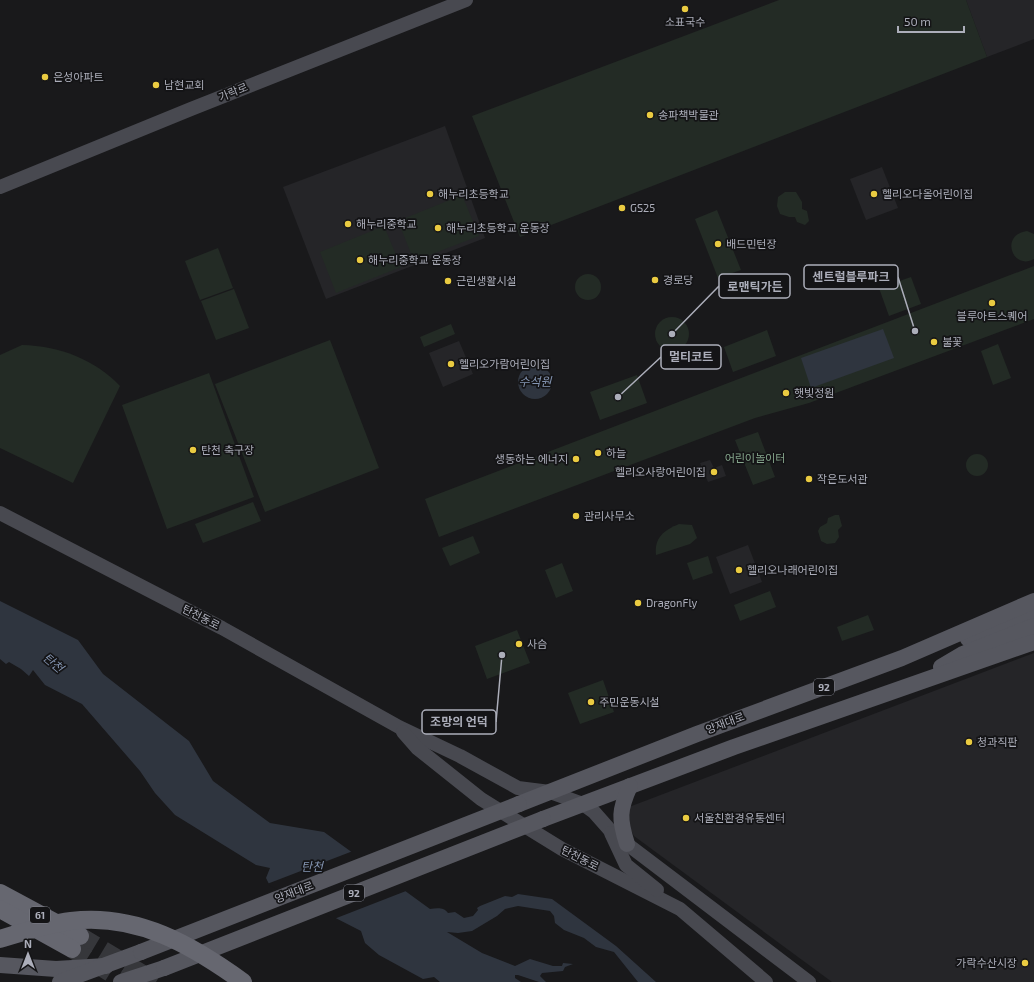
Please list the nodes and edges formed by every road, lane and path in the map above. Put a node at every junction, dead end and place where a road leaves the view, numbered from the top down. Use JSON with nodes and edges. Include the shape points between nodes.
{"nodes":[{"id":1,"x":466,"y":0,"type":"edge"},
{"id":2,"x":0,"y":187,"type":"edge"},
{"id":3,"x":1,"y":513,"type":"edge"},
{"id":4,"x":1034,"y":601,"type":"edge"},
{"id":5,"x":1034,"y":614,"type":"edge"},
{"id":6,"x":1034,"y":626,"type":"edge"},
{"id":7,"x":1034,"y":642,"type":"edge"},
{"id":8,"x":902,"y":658,"type":"junction"},
{"id":9,"x":910,"y":684,"type":"junction"},
{"id":10,"x":398,"y":727,"type":"junction"},
{"id":11,"x":630,"y":786,"type":"junction"},
{"id":12,"x":550,"y":792,"type":"junction"},
{"id":13,"x":583,"y":804,"type":"junction"},
{"id":14,"x":609,"y":829,"type":"junction"},
{"id":15,"x":627,"y":844,"type":"junction"},
{"id":16,"x":0,"y":893,"type":"edge"},
{"id":17,"x":680,"y":908,"type":"junction"},
{"id":18,"x":0,"y":909,"type":"edge"},
{"id":19,"x":0,"y":939,"type":"edge"},
{"id":20,"x":0,"y":965,"type":"edge"},
{"id":21,"x":106,"y":966,"type":"junction"},
{"id":22,"x":60,"y":982,"type":"edge"},
{"id":23,"x":121,"y":982,"type":"edge"},
{"id":24,"x":243,"y":982,"type":"edge"},
{"id":25,"x":766,"y":982,"type":"edge"},
{"id":26,"x":809,"y":982,"type":"edge"}],
"edges":[{"from":1,"to":2,"type":"street","name":"가락로"},
{"from":3,"to":10,"type":"street","name":"탄천동로","via":[[222,628]]},
{"from":4,"to":8,"type":"main road","name":"양재대로","number":"92"},
{"from":5,"to":8,"type":"main road","name":"양재대로","via":[[959,642]]},
{"from":6,"to":9,"type":"main road","name":"양재대로","via":[[963,654]]},
{"from":7,"to":9,"type":"main road","name":"양재대로","number":"92"},
{"from":8,"to":12,"type":"main road","name":"양재대로","number":"92"},
{"from":9,"to":11,"type":"main road","name":"양재대로","number":"92"},
{"from":10,"to":12,"type":"street","name":"탄천동로","via":[[460,756],[518,788]]},
{"from":10,"to":17,"type":"street","name":"탄천동로","via":[[417,748],[481,799],[562,849]]},
{"from":11,"to":13,"type":"main road","name":"양재대로","number":"92"},
{"from":11,"to":15,"type":"main road","via":[[621,806],[622,826]]},
{"from":12,"to":13,"type":"street"},
{"from":12,"to":21,"type":"main road","name":"양재대로","number":"92","bridge":true},
{"from":13,"to":14,"type":"street"},
{"from":13,"to":23,"type":"main road","name":"양재대로","number":"92","bridge":true,"via":[[164,968]]},
{"from":14,"to":15,"type":"street"},
{"from":14,"to":17,"type":"street","via":[[626,865]]},
{"from":15,"to":26,"type":"street"},
{"from":16,"to":18,"type":"highway","number":"61","via":[[76,943]]},
{"from":17,"to":25,"type":"street","name":"탄천동로"},
{"from":19,"to":24,"type":"highway","bridge":true,"via":[[71,921],[110,920],[146,927],[178,940]]},
{"from":20,"to":21,"type":"main road","number":"92","via":[[56,969]]},
{"from":21,"to":22,"type":"main road","name":"양재대로"}]}
